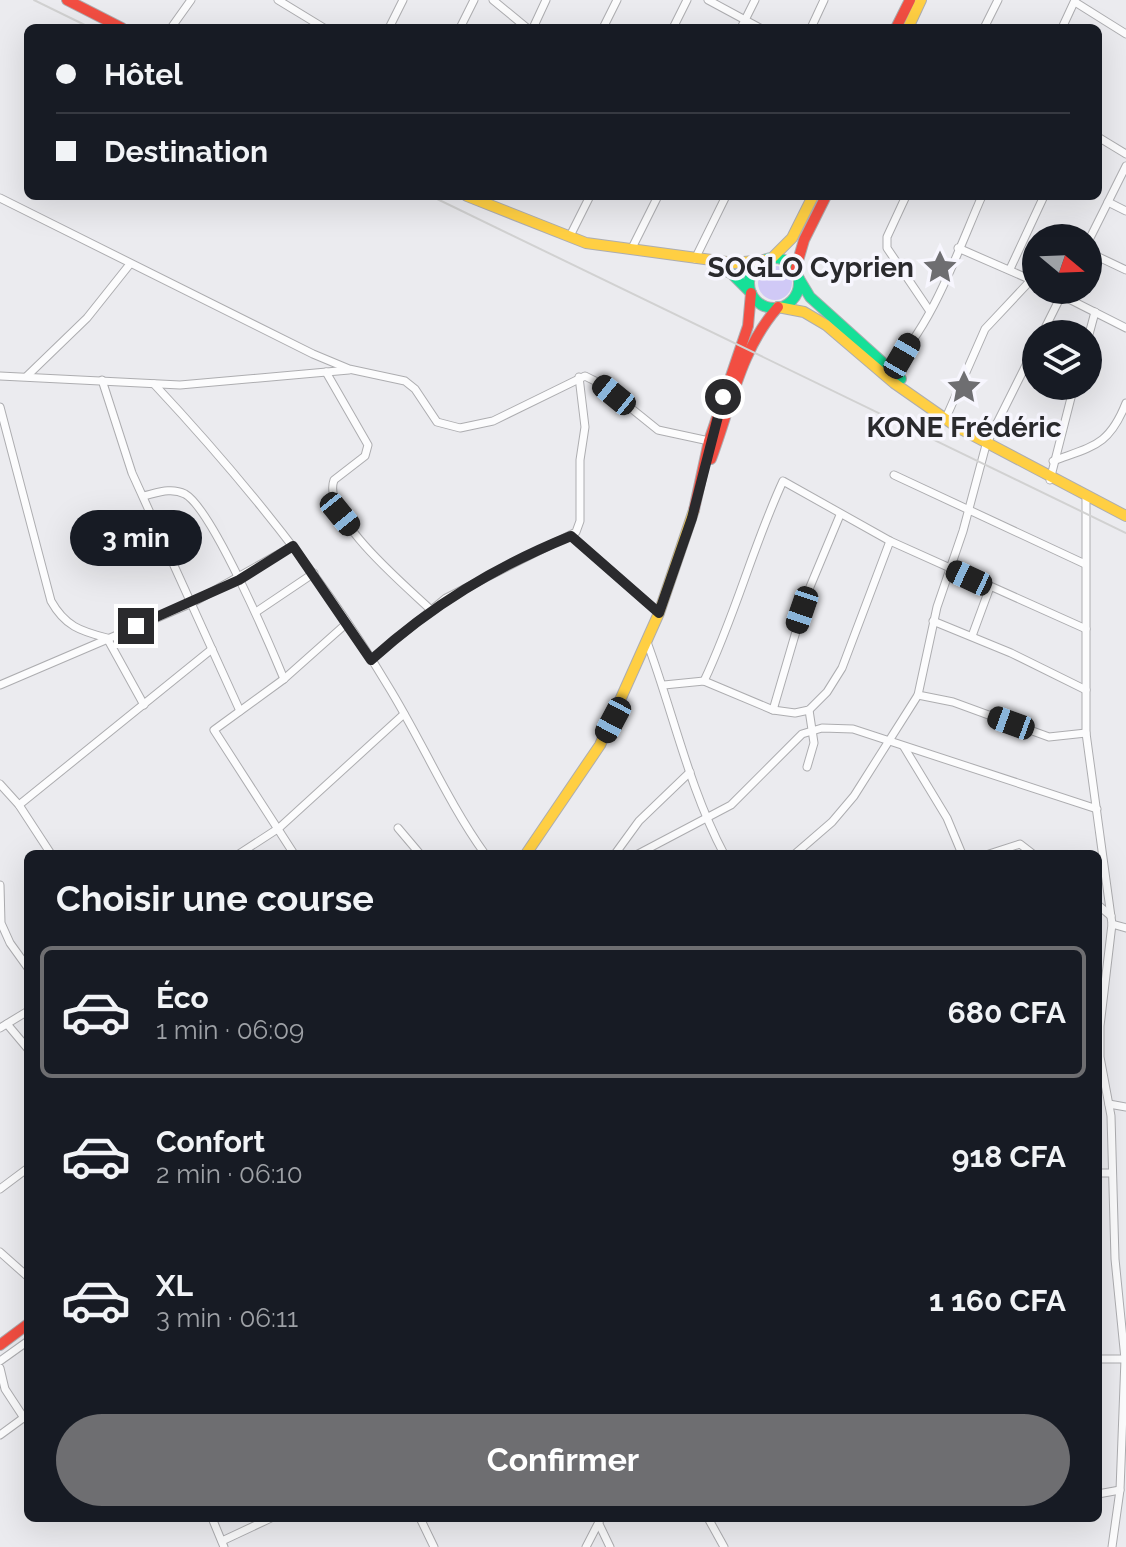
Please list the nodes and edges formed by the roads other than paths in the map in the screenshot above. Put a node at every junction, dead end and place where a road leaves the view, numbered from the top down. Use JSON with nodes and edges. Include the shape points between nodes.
{"nodes":[{"id":1,"x":67,"y":0,"type":"edge"},
{"id":2,"x":191,"y":0,"type":"edge"},
{"id":3,"x":278,"y":0,"type":"edge"},
{"id":4,"x":403,"y":0,"type":"edge"},
{"id":5,"x":474,"y":0,"type":"edge"},
{"id":6,"x":493,"y":0,"type":"edge"},
{"id":7,"x":546,"y":0,"type":"edge"},
{"id":8,"x":617,"y":0,"type":"edge"},
{"id":9,"x":687,"y":0,"type":"edge"},
{"id":10,"x":708,"y":0,"type":"edge"},
{"id":11,"x":755,"y":0,"type":"edge"},
{"id":12,"x":824,"y":0,"type":"edge"},
{"id":13,"x":910,"y":0,"type":"edge"},
{"id":14,"x":921,"y":0,"type":"edge"},
{"id":15,"x":998,"y":0,"type":"edge"},
{"id":16,"x":1075,"y":1,"type":"edge"},
{"id":17,"x":745,"y":20,"type":"junction"},
{"id":18,"x":114,"y":24,"type":"edge"},
{"id":19,"x":174,"y":24,"type":"edge"},
{"id":20,"x":317,"y":24,"type":"edge"},
{"id":21,"x":391,"y":24,"type":"edge"},
{"id":22,"x":462,"y":24,"type":"edge"},
{"id":23,"x":525,"y":24,"type":"edge"},
{"id":24,"x":532,"y":24,"type":"edge"},
{"id":25,"x":605,"y":24,"type":"edge"},
{"id":26,"x":675,"y":24,"type":"edge"},
{"id":27,"x":743,"y":24,"type":"edge"},
{"id":28,"x":752,"y":24,"type":"edge"},
{"id":29,"x":813,"y":24,"type":"edge"},
{"id":30,"x":898,"y":24,"type":"edge"},
{"id":31,"x":910,"y":24,"type":"edge"},
{"id":32,"x":986,"y":24,"type":"edge"},
{"id":33,"x":1064,"y":24,"type":"edge"},
{"id":34,"x":1126,"y":34,"type":"edge"},
{"id":35,"x":1102,"y":139,"type":"edge"},
{"id":36,"x":1126,"y":154,"type":"edge"},
{"id":37,"x":1126,"y":166,"type":"edge"},
{"id":38,"x":0,"y":198,"type":"edge"},
{"id":39,"x":477,"y":200,"type":"edge"},
{"id":40,"x":588,"y":200,"type":"edge"},
{"id":41,"x":656,"y":200,"type":"edge"},
{"id":42,"x":724,"y":200,"type":"edge"},
{"id":43,"x":811,"y":200,"type":"edge"},
{"id":44,"x":824,"y":200,"type":"edge"},
{"id":45,"x":904,"y":200,"type":"edge"},
{"id":46,"x":980,"y":200,"type":"edge"},
{"id":47,"x":1042,"y":200,"type":"edge"},
{"id":48,"x":1108,"y":202,"type":"junction"},
{"id":49,"x":1126,"y":211,"type":"edge"},
{"id":50,"x":1097,"y":224,"type":"edge"},
{"id":51,"x":569,"y":238,"type":"junction"},
{"id":52,"x":958,"y":248,"type":"junction"},
{"id":53,"x":631,"y":250,"type":"junction"},
{"id":54,"x":695,"y":259,"type":"junction"},
{"id":55,"x":768,"y":259,"type":"junction"},
{"id":56,"x":1102,"y":259,"type":"edge"},
{"id":57,"x":710,"y":261,"type":"junction"},
{"id":58,"x":130,"y":264,"type":"junction"},
{"id":59,"x":1010,"y":269,"type":"junction"},
{"id":60,"x":1126,"y":270,"type":"edge"},
{"id":61,"x":796,"y":274,"type":"junction"},
{"id":62,"x":1022,"y":275,"type":"edge"},
{"id":63,"x":1022,"y":292,"type":"edge"},
{"id":64,"x":751,"y":293,"type":"junction"},
{"id":65,"x":1082,"y":304,"type":"edge"},
{"id":66,"x":778,"y":307,"type":"junction"},
{"id":67,"x":929,"y":310,"type":"junction"},
{"id":68,"x":1095,"y":312,"type":"junction"},
{"id":69,"x":1093,"y":320,"type":"edge"},
{"id":70,"x":1126,"y":328,"type":"edge"},
{"id":71,"x":889,"y":368,"type":"junction"},
{"id":72,"x":349,"y":369,"type":"junction"},
{"id":73,"x":326,"y":372,"type":"junction"},
{"id":74,"x":1022,"y":373,"type":"edge"},
{"id":75,"x":0,"y":376,"type":"edge"},
{"id":76,"x":27,"y":376,"type":"junction"},
{"id":77,"x":579,"y":377,"type":"junction"},
{"id":78,"x":102,"y":380,"type":"junction"},
{"id":79,"x":154,"y":384,"type":"junction"},
{"id":80,"x":1070,"y":400,"type":"edge"},
{"id":81,"x":1126,"y":403,"type":"edge"},
{"id":82,"x":0,"y":407,"type":"edge"},
{"id":83,"x":932,"y":411,"type":"junction"},
{"id":84,"x":945,"y":420,"type":"junction"},
{"id":85,"x":709,"y":441,"type":"junction"},
{"id":86,"x":986,"y":445,"type":"junction"},
{"id":87,"x":1053,"y":461,"type":"junction"},
{"id":88,"x":894,"y":475,"type":"dead end"},
{"id":89,"x":703,"y":480,"type":"junction"},
{"id":90,"x":1050,"y":480,"type":"junction"},
{"id":91,"x":143,"y":496,"type":"junction"},
{"id":92,"x":1086,"y":497,"type":"junction"},
{"id":93,"x":969,"y":509,"type":"junction"},
{"id":94,"x":840,"y":515,"type":"junction"},
{"id":95,"x":1126,"y":516,"type":"edge"},
{"id":96,"x":571,"y":536,"type":"junction"},
{"id":97,"x":890,"y":541,"type":"junction"},
{"id":98,"x":293,"y":546,"type":"junction"},
{"id":99,"x":1085,"y":564,"type":"junction"},
{"id":100,"x":949,"y":569,"type":"junction"},
{"id":101,"x":314,"y":573,"type":"junction"},
{"id":102,"x":239,"y":580,"type":"junction"},
{"id":103,"x":990,"y":587,"type":"junction"},
{"id":104,"x":192,"y":603,"type":"junction"},
{"id":105,"x":431,"y":610,"type":"junction"},
{"id":106,"x":256,"y":612,"type":"junction"},
{"id":107,"x":659,"y":613,"type":"junction"},
{"id":108,"x":933,"y":621,"type":"junction"},
{"id":109,"x":347,"y":623,"type":"junction"},
{"id":110,"x":1086,"y":629,"type":"junction"},
{"id":111,"x":972,"y":636,"type":"junction"},
{"id":112,"x":107,"y":638,"type":"junction"},
{"id":113,"x":647,"y":642,"type":"junction"},
{"id":114,"x":212,"y":649,"type":"junction"},
{"id":115,"x":371,"y":660,"type":"junction"},
{"id":116,"x":284,"y":679,"type":"junction"},
{"id":117,"x":704,"y":681,"type":"junction"},
{"id":118,"x":0,"y":685,"type":"edge"},
{"id":119,"x":664,"y":685,"type":"junction"},
{"id":120,"x":1086,"y":690,"type":"junction"},
{"id":121,"x":918,"y":695,"type":"junction"},
{"id":122,"x":144,"y":705,"type":"junction"},
{"id":123,"x":773,"y":710,"type":"junction"},
{"id":124,"x":809,"y":710,"type":"junction"},
{"id":125,"x":240,"y":711,"type":"junction"},
{"id":126,"x":404,"y":714,"type":"junction"},
{"id":127,"x":812,"y":729,"type":"junction"},
{"id":128,"x":1086,"y":733,"type":"junction"},
{"id":129,"x":887,"y":742,"type":"junction"},
{"id":130,"x":904,"y":747,"type":"junction"},
{"id":131,"x":807,"y":767,"type":"dead end"},
{"id":132,"x":690,"y":772,"type":"junction"},
{"id":133,"x":0,"y":784,"type":"edge"},
{"id":134,"x":19,"y":805,"type":"junction"},
{"id":135,"x":1097,"y":809,"type":"junction"},
{"id":136,"x":706,"y":820,"type":"junction"},
{"id":137,"x":279,"y":828,"type":"junction"},
{"id":138,"x":398,"y":828,"type":"dead end"},
{"id":139,"x":652,"y":846,"type":"junction"},
{"id":140,"x":48,"y":850,"type":"edge"},
{"id":141,"x":245,"y":850,"type":"edge"},
{"id":142,"x":292,"y":850,"type":"edge"},
{"id":143,"x":417,"y":850,"type":"edge"},
{"id":144,"x":482,"y":850,"type":"edge"},
{"id":145,"x":529,"y":850,"type":"edge"},
{"id":146,"x":618,"y":850,"type":"edge"},
{"id":147,"x":645,"y":850,"type":"edge"},
{"id":148,"x":654,"y":850,"type":"edge"},
{"id":149,"x":722,"y":850,"type":"edge"},
{"id":150,"x":800,"y":850,"type":"edge"},
{"id":151,"x":960,"y":850,"type":"edge"},
{"id":152,"x":1001,"y":850,"type":"edge"},
{"id":153,"x":1028,"y":850,"type":"edge"},
{"id":154,"x":0,"y":885,"type":"edge"},
{"id":155,"x":1102,"y":909,"type":"edge"},
{"id":156,"x":1112,"y":920,"type":"junction"},
{"id":157,"x":1126,"y":928,"type":"edge"},
{"id":158,"x":24,"y":961,"type":"edge"},
{"id":159,"x":1102,"y":1008,"type":"edge"},
{"id":160,"x":24,"y":1014,"type":"edge"},
{"id":161,"x":4,"y":1026,"type":"edge"},
{"id":162,"x":24,"y":1045,"type":"edge"},
{"id":163,"x":1102,"y":1080,"type":"edge"},
{"id":164,"x":1109,"y":1104,"type":"junction"},
{"id":165,"x":1126,"y":1107,"type":"edge"},
{"id":166,"x":24,"y":1171,"type":"edge"},
{"id":167,"x":1102,"y":1173,"type":"edge"},
{"id":168,"x":1112,"y":1173,"type":"junction"},
{"id":169,"x":1,"y":1188,"type":"edge"},
{"id":170,"x":0,"y":1252,"type":"edge"},
{"id":171,"x":24,"y":1273,"type":"edge"},
{"id":172,"x":1122,"y":1287,"type":"edge"},
{"id":173,"x":24,"y":1327,"type":"edge"},
{"id":174,"x":24,"y":1344,"type":"edge"},
{"id":175,"x":0,"y":1345,"type":"edge"},
{"id":176,"x":1102,"y":1359,"type":"edge"},
{"id":177,"x":1126,"y":1359,"type":"edge"},
{"id":178,"x":0,"y":1361,"type":"edge"},
{"id":179,"x":0,"y":1368,"type":"edge"},
{"id":180,"x":24,"y":1413,"type":"edge"},
{"id":181,"x":24,"y":1417,"type":"edge"},
{"id":182,"x":1124,"y":1421,"type":"edge"},
{"id":183,"x":0,"y":1435,"type":"edge"},
{"id":184,"x":1120,"y":1490,"type":"junction"},
{"id":185,"x":1102,"y":1493,"type":"edge"},
{"id":186,"x":214,"y":1522,"type":"edge"},
{"id":187,"x":264,"y":1522,"type":"edge"},
{"id":188,"x":422,"y":1522,"type":"edge"},
{"id":189,"x":599,"y":1522,"type":"edge"},
{"id":190,"x":600,"y":1522,"type":"edge"},
{"id":191,"x":710,"y":1522,"type":"edge"},
{"id":192,"x":223,"y":1544,"type":"edge"},
{"id":193,"x":434,"y":1547,"type":"edge"},
{"id":194,"x":586,"y":1547,"type":"edge"},
{"id":195,"x":610,"y":1547,"type":"edge"},
{"id":196,"x":724,"y":1547,"type":"edge"},
{"id":197,"x":1112,"y":1547,"type":"edge"}],
"edges":[{"from":1,"to":18,"type":"main road"},
{"from":2,"to":19,"type":"street"},
{"from":3,"to":20,"type":"street"},
{"from":4,"to":21,"type":"street"},
{"from":5,"to":22,"type":"street"},
{"from":6,"to":23,"type":"street"},
{"from":7,"to":24,"type":"street"},
{"from":8,"to":25,"type":"street"},
{"from":9,"to":26,"type":"street"},
{"from":10,"to":17,"type":"street"},
{"from":11,"to":17,"type":"street"},
{"from":12,"to":29,"type":"street"},
{"from":13,"to":30,"type":"main road"},
{"from":14,"to":31,"type":"main road"},
{"from":15,"to":32,"type":"street"},
{"from":16,"to":33,"type":"street"},
{"from":16,"to":34,"type":"street"},
{"from":17,"to":27,"type":"street"},
{"from":17,"to":28,"type":"street"},
{"from":35,"to":36,"type":"street"},
{"from":37,"to":48,"type":"street"},
{"from":38,"to":58,"type":"street"},
{"from":39,"to":51,"type":"main road"},
{"from":40,"to":51,"type":"street"},
{"from":41,"to":53,"type":"street"},
{"from":42,"to":54,"type":"street"},
{"from":43,"to":55,"type":"main road","via":[[784,250]]},
{"from":44,"to":61,"type":"main road","via":[[804,240]]},
{"from":45,"to":67,"type":"street","via":[[887,248]]},
{"from":46,"to":52,"type":"street"},
{"from":47,"to":59,"type":"street"},
{"from":48,"to":49,"type":"street"},
{"from":48,"to":50,"type":"street"},
{"from":51,"to":53,"type":"main road"},
{"from":52,"to":59,"type":"street"},
{"from":52,"to":67,"type":"street"},
{"from":53,"to":54,"type":"main road"},
{"from":54,"to":57,"type":"main road"},
{"from":55,"to":57,"type":"main road"},
{"from":55,"to":61,"type":"main road","via":[[786,261]]},
{"from":55,"to":64,"type":"main road","via":[[750,276]]},
{"from":56,"to":60,"type":"street"},
{"from":57,"to":64,"type":"main road"},
{"from":58,"to":72,"type":"street"},
{"from":58,"to":76,"type":"street","via":[[87,318]]},
{"from":59,"to":62,"type":"street"},
{"from":61,"to":66,"type":"main road","via":[[793,297]]},
{"from":61,"to":71,"type":"main road","via":[[810,297]]},
{"from":63,"to":84,"type":"street","via":[[985,329]]},
{"from":64,"to":66,"type":"main road","via":[[763,305]]},
{"from":64,"to":85,"type":"main road","via":[[748,326]]},
{"from":65,"to":68,"type":"street"},
{"from":66,"to":83,"type":"main road","via":[[798,308],[816,317]]},
{"from":66,"to":89,"type":"main road","via":[[750,351]]},
{"from":67,"to":71,"type":"street"},
{"from":68,"to":69,"type":"street"},
{"from":68,"to":70,"type":"street"},
{"from":71,"to":83,"type":"main road"},
{"from":72,"to":73,"type":"street"},
{"from":72,"to":77,"type":"street","via":[[405,381],[437,422],[460,428],[493,421]]},
{"from":73,"to":79,"type":"street","via":[[228,383]]},
{"from":73,"to":105,"type":"street","via":[[368,445],[365,456],[334,480],[333,502],[366,546]]},
{"from":74,"to":86,"type":"street"},
{"from":75,"to":76,"type":"street"},
{"from":76,"to":78,"type":"street"},
{"from":77,"to":85,"type":"street","via":[[592,378],[658,430]]},
{"from":77,"to":96,"type":"street","via":[[585,427],[580,521]]},
{"from":78,"to":79,"type":"street"},
{"from":78,"to":91,"type":"street"},
{"from":79,"to":98,"type":"street"},
{"from":80,"to":87,"type":"street"},
{"from":81,"to":87,"type":"street","via":[[1117,426],[1102,443]]},
{"from":82,"to":112,"type":"street","via":[[51,601],[74,628]]},
{"from":83,"to":84,"type":"main road"},
{"from":84,"to":86,"type":"main road"},
{"from":85,"to":89,"type":"main road"},
{"from":86,"to":90,"type":"main road"},
{"from":86,"to":93,"type":"street"},
{"from":87,"to":90,"type":"street"},
{"from":88,"to":93,"type":"street"},
{"from":89,"to":107,"type":"main road"},
{"from":90,"to":92,"type":"main road"},
{"from":91,"to":102,"type":"street","via":[[172,490],[193,500]]},
{"from":91,"to":104,"type":"street"},
{"from":92,"to":95,"type":"main road"},
{"from":92,"to":99,"type":"street"},
{"from":93,"to":99,"type":"street"},
{"from":93,"to":100,"type":"street"},
{"from":94,"to":97,"type":"street"},
{"from":94,"to":117,"type":"street","via":[[783,481]]},
{"from":94,"to":123,"type":"street","via":[[807,594]]},
{"from":96,"to":105,"type":"street","via":[[505,565]]},
{"from":96,"to":107,"type":"street"},
{"from":97,"to":100,"type":"street"},
{"from":97,"to":124,"type":"street","via":[[842,668]]},
{"from":98,"to":101,"type":"street"},
{"from":98,"to":102,"type":"street"},
{"from":99,"to":110,"type":"street"},
{"from":100,"to":103,"type":"street"},
{"from":100,"to":108,"type":"street"},
{"from":101,"to":106,"type":"street"},
{"from":101,"to":109,"type":"street"},
{"from":102,"to":104,"type":"street"},
{"from":102,"to":106,"type":"street"},
{"from":103,"to":110,"type":"street"},
{"from":103,"to":111,"type":"street"},
{"from":104,"to":112,"type":"street"},
{"from":104,"to":114,"type":"street"},
{"from":105,"to":115,"type":"street"},
{"from":106,"to":116,"type":"street"},
{"from":107,"to":113,"type":"main road"},
{"from":108,"to":111,"type":"street"},
{"from":108,"to":121,"type":"street"},
{"from":109,"to":115,"type":"street"},
{"from":109,"to":116,"type":"street"},
{"from":110,"to":120,"type":"street"},
{"from":111,"to":120,"type":"street"},
{"from":112,"to":118,"type":"street"},
{"from":112,"to":122,"type":"street"},
{"from":113,"to":119,"type":"street"},
{"from":113,"to":145,"type":"main road","via":[[600,745]]},
{"from":114,"to":122,"type":"street"},
{"from":114,"to":125,"type":"street"},
{"from":115,"to":126,"type":"street"},
{"from":116,"to":125,"type":"street"},
{"from":117,"to":119,"type":"street"},
{"from":117,"to":123,"type":"street"},
{"from":119,"to":132,"type":"street"},
{"from":120,"to":128,"type":"street"},
{"from":121,"to":128,"type":"street","via":[[953,702],[1049,737]]},
{"from":121,"to":129,"type":"street"},
{"from":122,"to":134,"type":"street"},
{"from":123,"to":124,"type":"street"},
{"from":124,"to":127,"type":"street"},
{"from":125,"to":137,"type":"street","via":[[214,730]]},
{"from":126,"to":137,"type":"street"},
{"from":126,"to":144,"type":"street"},
{"from":127,"to":129,"type":"street","via":[[853,729]]},
{"from":127,"to":131,"type":"street","via":[[814,751]]},
{"from":127,"to":136,"type":"street","via":[[742,796]]},
{"from":128,"to":135,"type":"street"},
{"from":129,"to":130,"type":"street"},
{"from":129,"to":150,"type":"street","via":[[840,815]]},
{"from":130,"to":135,"type":"street"},
{"from":130,"to":151,"type":"street"},
{"from":132,"to":136,"type":"street"},
{"from":132,"to":146,"type":"street","via":[[639,821]]},
{"from":133,"to":134,"type":"street"},
{"from":134,"to":140,"type":"street"},
{"from":135,"to":156,"type":"street"},
{"from":136,"to":139,"type":"street"},
{"from":136,"to":149,"type":"street"},
{"from":137,"to":141,"type":"street"},
{"from":137,"to":142,"type":"street"},
{"from":138,"to":143,"type":"street"},
{"from":139,"to":147,"type":"street"},
{"from":139,"to":148,"type":"street"},
{"from":152,"to":153,"type":"street","via":[[1020,844]]},
{"from":154,"to":158,"type":"street","via":[[1,923]]},
{"from":155,"to":156,"type":"street"},
{"from":156,"to":157,"type":"street"},
{"from":156,"to":159,"type":"street"},
{"from":160,"to":161,"type":"street"},
{"from":161,"to":162,"type":"street"},
{"from":163,"to":164,"type":"street"},
{"from":164,"to":165,"type":"street"},
{"from":164,"to":168,"type":"street"},
{"from":166,"to":169,"type":"street"},
{"from":167,"to":168,"type":"street"},
{"from":168,"to":172,"type":"street"},
{"from":170,"to":171,"type":"street"},
{"from":172,"to":177,"type":"street"},
{"from":173,"to":175,"type":"main road"},
{"from":174,"to":178,"type":"street"},
{"from":176,"to":177,"type":"street"},
{"from":177,"to":182,"type":"street"},
{"from":179,"to":180,"type":"street","via":[[5,1389]]},
{"from":181,"to":183,"type":"street"},
{"from":182,"to":184,"type":"street"},
{"from":184,"to":185,"type":"street"},
{"from":184,"to":197,"type":"street"},
{"from":186,"to":192,"type":"street"},
{"from":187,"to":192,"type":"street"},
{"from":188,"to":193,"type":"street"},
{"from":189,"to":194,"type":"street"},
{"from":190,"to":195,"type":"street"},
{"from":191,"to":196,"type":"street"}]}
